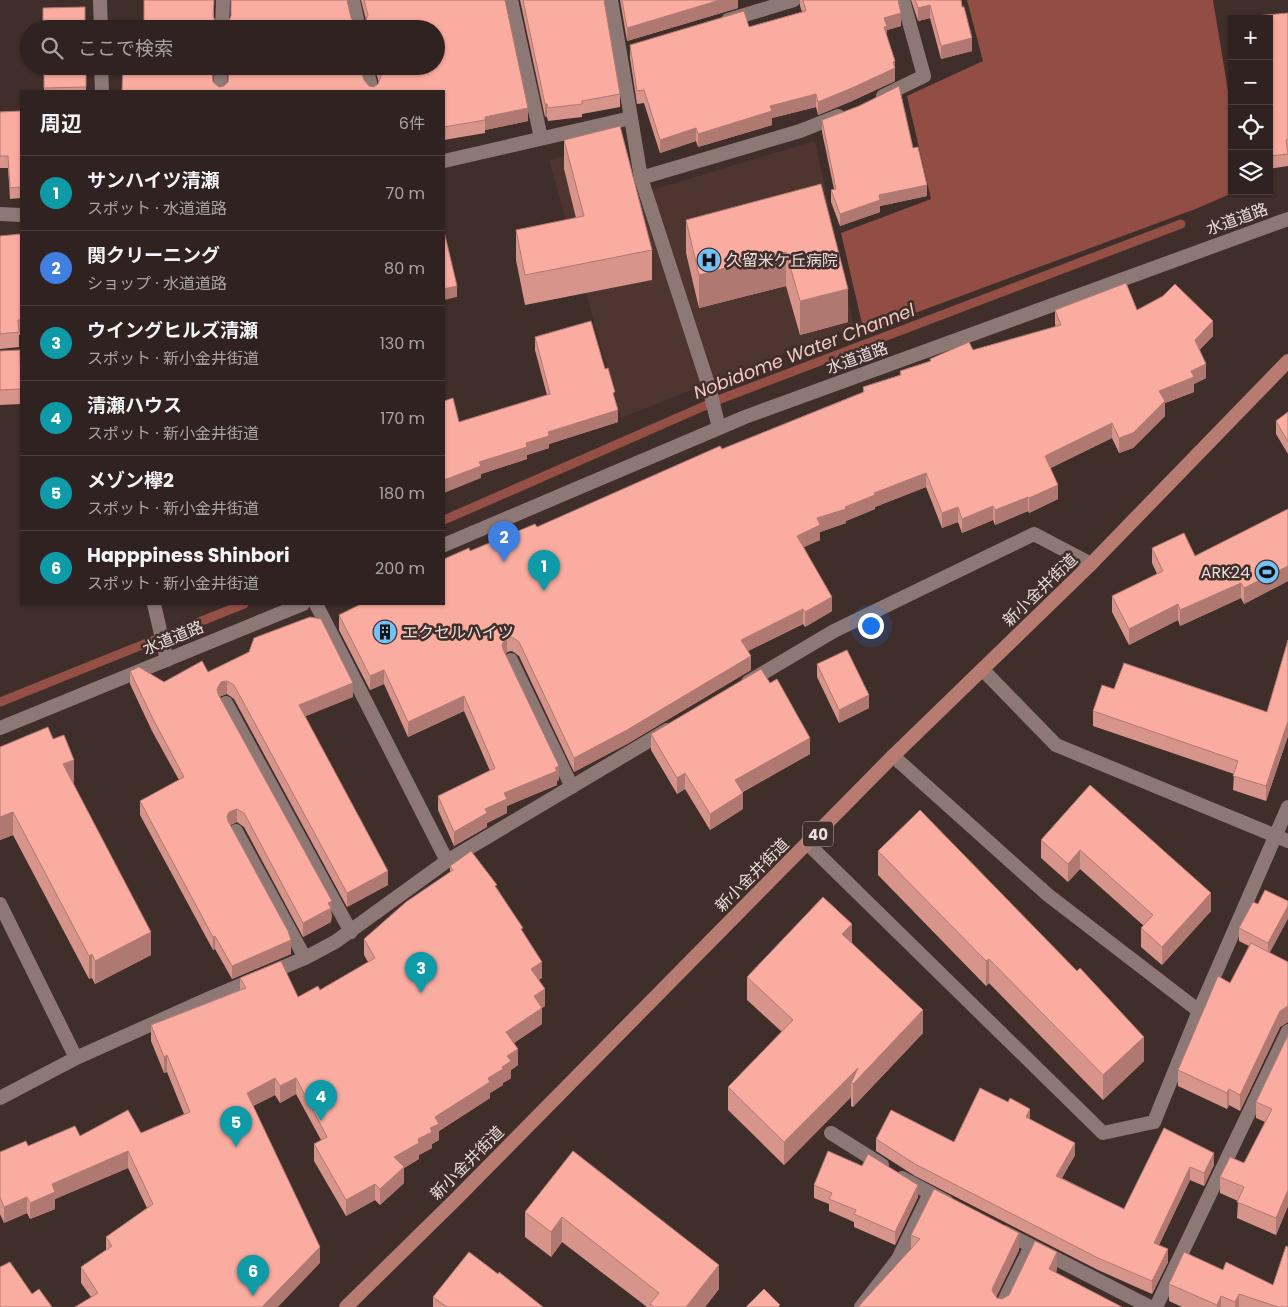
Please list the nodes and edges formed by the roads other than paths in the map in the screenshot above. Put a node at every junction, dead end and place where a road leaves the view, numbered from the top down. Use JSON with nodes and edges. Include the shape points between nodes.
{"nodes":[{"id":1,"x":100,"y":0,"type":"edge"},
{"id":2,"x":223,"y":0,"type":"edge"},
{"id":3,"x":353,"y":0,"type":"edge"},
{"id":4,"x":512,"y":0,"type":"edge"},
{"id":5,"x":611,"y":0,"type":"edge"},
{"id":6,"x":794,"y":0,"type":"edge"},
{"id":7,"x":903,"y":0,"type":"edge"},
{"id":8,"x":100,"y":20,"type":"edge"},
{"id":9,"x":222,"y":20,"type":"edge"},
{"id":10,"x":357,"y":20,"type":"edge"},
{"id":11,"x":711,"y":25,"type":"edge"},
{"id":12,"x":101,"y":75,"type":"edge"},
{"id":13,"x":221,"y":75,"type":"edge"},
{"id":14,"x":368,"y":75,"type":"edge"},
{"id":15,"x":102,"y":90,"type":"edge"},
{"id":16,"x":220,"y":90,"type":"edge"},
{"id":17,"x":372,"y":90,"type":"edge"},
{"id":18,"x":873,"y":101,"type":"edge"},
{"id":19,"x":847,"y":113,"type":"edge"},
{"id":20,"x":631,"y":118,"type":"junction"},
{"id":21,"x":541,"y":138,"type":"junction"},
{"id":22,"x":445,"y":161,"type":"edge"},
{"id":23,"x":641,"y":178,"type":"junction"},
{"id":24,"x":0,"y":214,"type":"edge"},
{"id":25,"x":20,"y":215,"type":"edge"},
{"id":26,"x":1288,"y":219,"type":"edge"},
{"id":27,"x":1288,"y":361,"type":"edge"},
{"id":28,"x":719,"y":428,"type":"junction"},
{"id":29,"x":445,"y":545,"type":"edge"},
{"id":30,"x":1090,"y":564,"type":"junction"},
{"id":31,"x":154,"y":605,"type":"edge"},
{"id":32,"x":301,"y":605,"type":"edge"},
{"id":33,"x":317,"y":605,"type":"edge"},
{"id":34,"x":167,"y":660,"type":"junction"},
{"id":35,"x":511,"y":660,"type":"edge"},
{"id":36,"x":983,"y":670,"type":"junction"},
{"id":37,"x":733,"y":692,"type":"edge"},
{"id":38,"x":226,"y":703,"type":"dead end"},
{"id":39,"x":682,"y":722,"type":"edge"},
{"id":40,"x":0,"y":728,"type":"edge"},
{"id":41,"x":894,"y":756,"type":"junction"},
{"id":42,"x":572,"y":787,"type":"junction"},
{"id":43,"x":1288,"y":807,"type":"edge"},
{"id":44,"x":236,"y":831,"type":"edge"},
{"id":45,"x":1282,"y":838,"type":"edge"},
{"id":46,"x":808,"y":844,"type":"junction"},
{"id":47,"x":447,"y":861,"type":"junction"},
{"id":48,"x":0,"y":904,"type":"edge"},
{"id":49,"x":351,"y":932,"type":"junction"},
{"id":50,"x":305,"y":958,"type":"junction"},
{"id":51,"x":1199,"y":1011,"type":"junction"},
{"id":52,"x":1288,"y":1031,"type":"edge"},
{"id":53,"x":76,"y":1058,"type":"junction"},
{"id":54,"x":0,"y":1098,"type":"edge"},
{"id":55,"x":831,"y":1133,"type":"dead end"},
{"id":56,"x":930,"y":1193,"type":"junction"},
{"id":57,"x":960,"y":1209,"type":"edge"},
{"id":58,"x":995,"y":1227,"type":"edge"},
{"id":59,"x":1031,"y":1246,"type":"junction"},
{"id":60,"x":346,"y":1307,"type":"edge"},
{"id":61,"x":861,"y":1307,"type":"edge"},
{"id":62,"x":1001,"y":1307,"type":"edge"},
{"id":63,"x":1150,"y":1307,"type":"edge"},
{"id":64,"x":1156,"y":1307,"type":"edge"}],
"edges":[{"from":1,"to":8,"type":"street"},
{"from":2,"to":9,"type":"street"},
{"from":3,"to":10,"type":"street"},
{"from":4,"to":21,"type":"street"},
{"from":5,"to":20,"type":"street","via":[[625,50]]},
{"from":6,"to":11,"type":"street"},
{"from":7,"to":18,"type":"street","via":[[924,76]]},
{"from":12,"to":15,"type":"street"},
{"from":13,"to":16,"type":"street"},
{"from":14,"to":17,"type":"street"},
{"from":19,"to":23,"type":"street","via":[[800,131]]},
{"from":20,"to":21,"type":"street"},
{"from":20,"to":23,"type":"street"},
{"from":21,"to":22,"type":"street"},
{"from":23,"to":28,"type":"street"},
{"from":24,"to":25,"type":"street"},
{"from":26,"to":28,"type":"street","name":"水道道路"},
{"from":27,"to":30,"type":"main road","name":"新小金井街道","number":"40"},
{"from":28,"to":29,"type":"street","name":"水道道路"},
{"from":30,"to":36,"type":"main road","name":"新小金井街道","number":"40"},
{"from":30,"to":37,"type":"street","via":[[1034,534],[834,631]]},
{"from":31,"to":34,"type":"street"},
{"from":32,"to":34,"type":"street","name":"水道道路"},
{"from":33,"to":47,"type":"street"},
{"from":34,"to":40,"type":"street","name":"水道道路"},
{"from":35,"to":42,"type":"street"},
{"from":36,"to":41,"type":"main road","name":"新小金井街道","number":"40"},
{"from":36,"to":45,"type":"street","via":[[1056,745]]},
{"from":38,"to":49,"type":"street"},
{"from":39,"to":42,"type":"street"},
{"from":41,"to":46,"type":"main road","name":"新小金井街道","number":"40"},
{"from":41,"to":51,"type":"street","via":[[1048,895]]},
{"from":42,"to":47,"type":"street"},
{"from":43,"to":45,"type":"street"},
{"from":44,"to":50,"type":"street"},
{"from":45,"to":51,"type":"street"},
{"from":46,"to":51,"type":"street","via":[[1103,1133],[1154,1122]]},
{"from":46,"to":60,"type":"main road","name":"新小金井街道","number":"40"},
{"from":47,"to":49,"type":"street"},
{"from":48,"to":53,"type":"street"},
{"from":49,"to":50,"type":"street"},
{"from":50,"to":53,"type":"street"},
{"from":52,"to":64,"type":"street"},
{"from":53,"to":54,"type":"street"},
{"from":55,"to":56,"type":"street"},
{"from":56,"to":57,"type":"street"},
{"from":56,"to":61,"type":"street","via":[[898,1260]]},
{"from":58,"to":59,"type":"street"},
{"from":59,"to":62,"type":"street"},
{"from":59,"to":63,"type":"street"}]}
